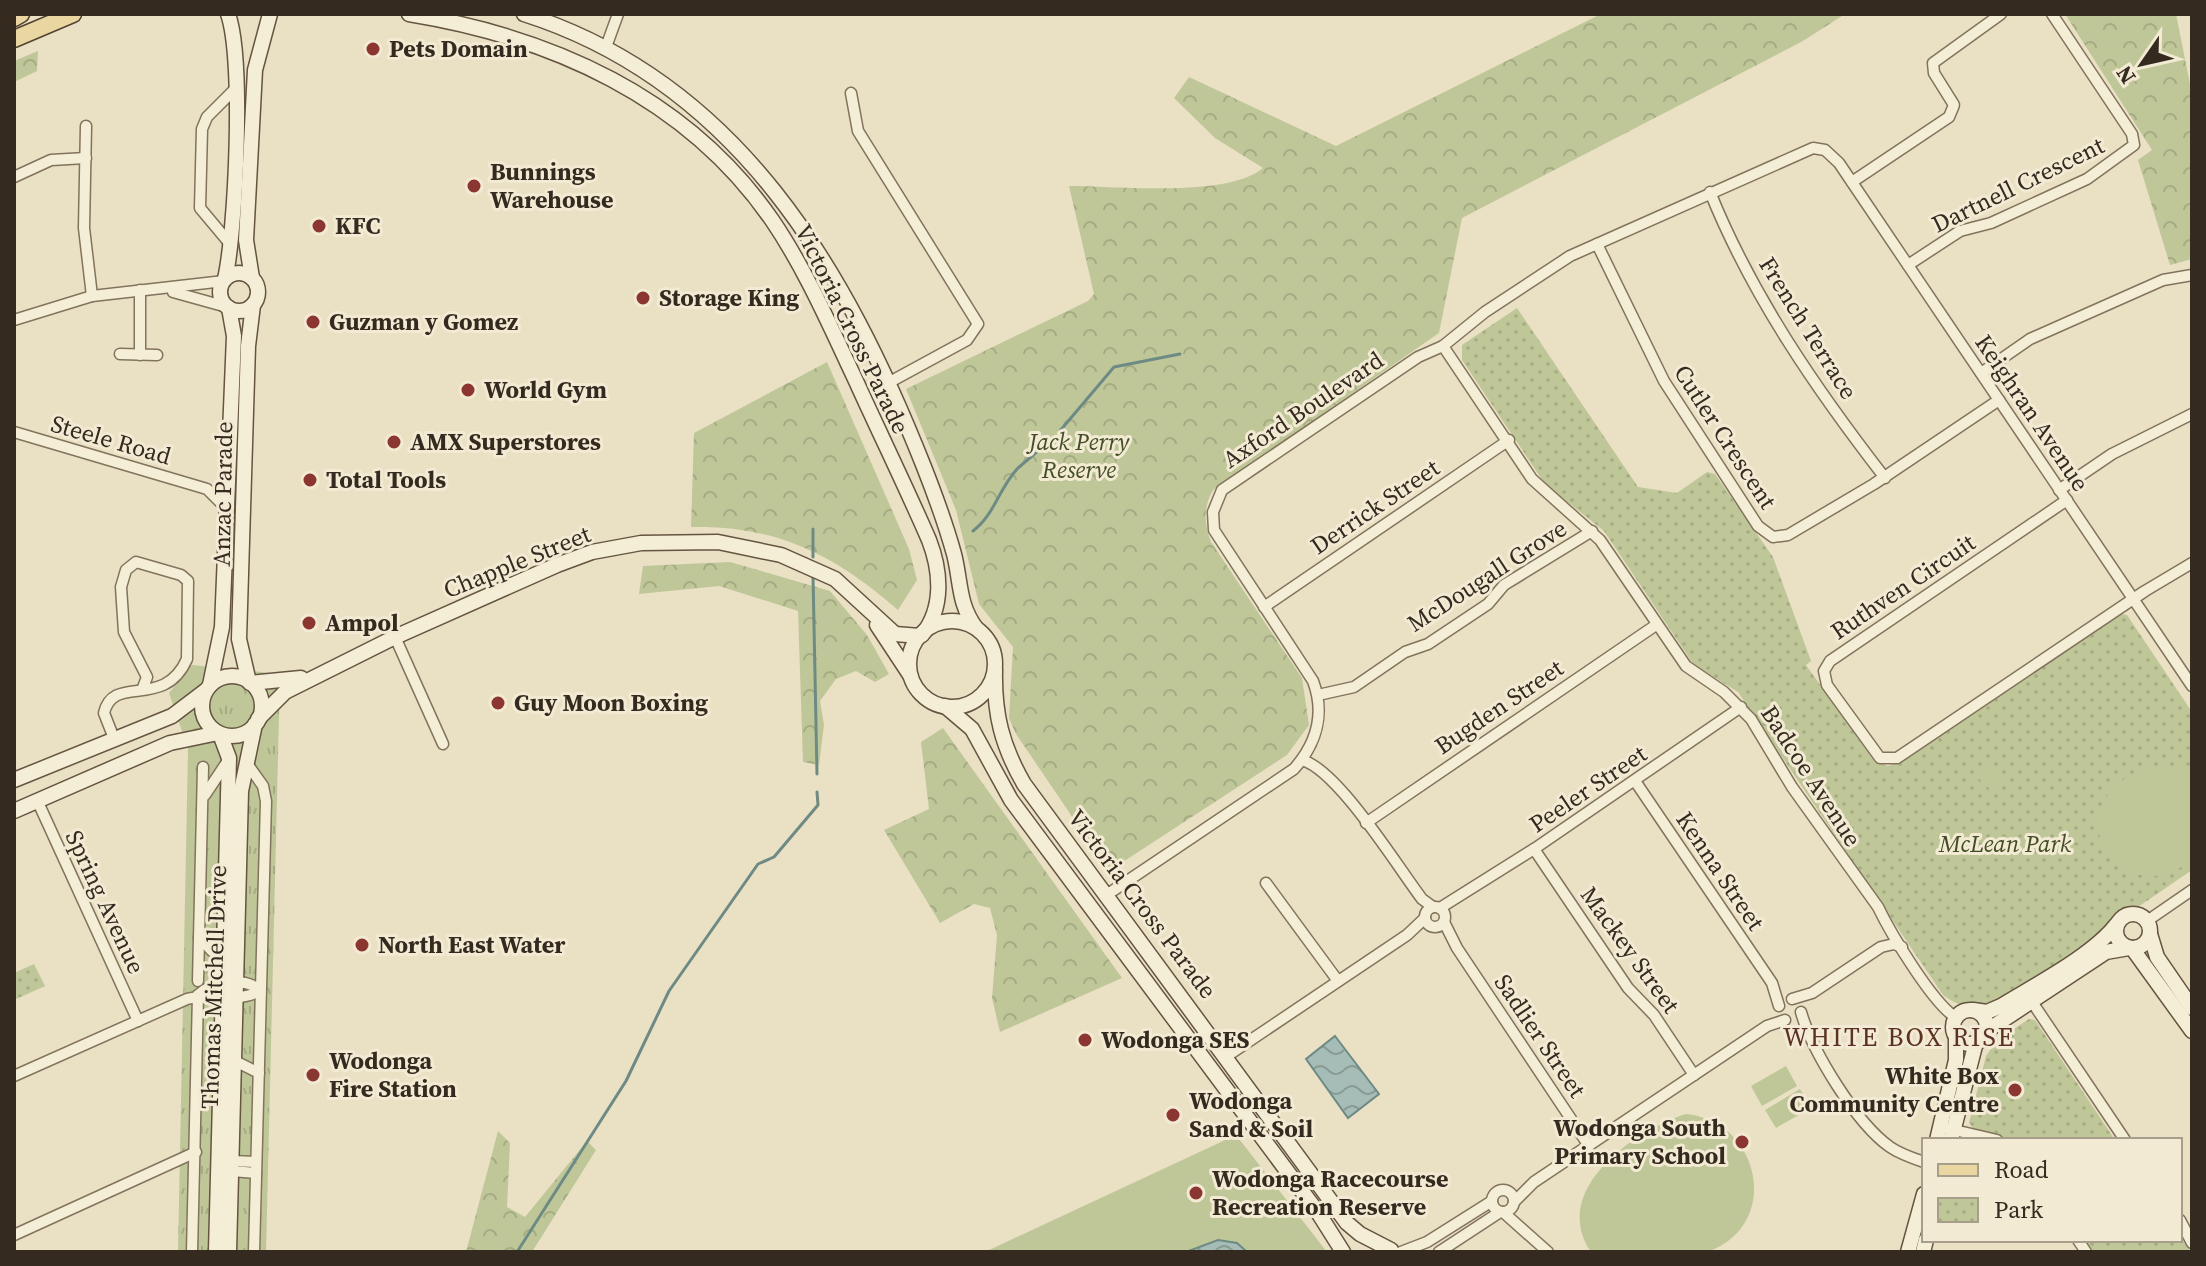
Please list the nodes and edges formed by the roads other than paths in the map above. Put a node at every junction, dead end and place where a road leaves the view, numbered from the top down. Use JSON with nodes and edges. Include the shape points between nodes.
{"nodes":[{"id":1,"x":21,"y":14,"type":"edge"},
{"id":2,"x":73,"y":14,"type":"edge"},
{"id":3,"x":228,"y":14,"type":"edge"},
{"id":4,"x":270,"y":14,"type":"edge"},
{"id":5,"x":409,"y":14,"type":"edge"},
{"id":6,"x":524,"y":14,"type":"edge"},
{"id":7,"x":618,"y":14,"type":"edge"},
{"id":8,"x":2001,"y":14,"type":"edge"},
{"id":9,"x":2052,"y":14,"type":"edge"},
{"id":10,"x":432,"y":16,"type":"edge"},
{"id":11,"x":14,"y":18,"type":"edge"},
{"id":12,"x":545,"y":21,"type":"junction"},
{"id":13,"x":14,"y":39,"type":"edge"},
{"id":14,"x":536,"y":45,"type":"junction"},
{"id":15,"x":606,"y":47,"type":"junction"},
{"id":16,"x":235,"y":89,"type":"junction"},
{"id":17,"x":851,"y":93,"type":"dead end"},
{"id":18,"x":86,"y":126,"type":"dead end"},
{"id":19,"x":86,"y":158,"type":"junction"},
{"id":20,"x":1839,"y":163,"type":"joint"},
{"id":21,"x":14,"y":177,"type":"edge"},
{"id":22,"x":1852,"y":182,"type":"junction"},
{"id":23,"x":1710,"y":192,"type":"junction"},
{"id":24,"x":1597,"y":244,"type":"junction"},
{"id":25,"x":231,"y":245,"type":"junction"},
{"id":26,"x":1908,"y":265,"type":"junction"},
{"id":27,"x":2192,"y":275,"type":"edge"},
{"id":28,"x":252,"y":278,"type":"junction"},
{"id":29,"x":225,"y":280,"type":"junction"},
{"id":30,"x":140,"y":290,"type":"junction"},
{"id":31,"x":163,"y":290,"type":"junction"},
{"id":32,"x":92,"y":296,"type":"junction"},
{"id":33,"x":253,"y":305,"type":"junction"},
{"id":34,"x":228,"y":308,"type":"junction"},
{"id":35,"x":14,"y":320,"type":"edge"},
{"id":36,"x":1443,"y":346,"type":"junction"},
{"id":37,"x":120,"y":354,"type":"dead end"},
{"id":38,"x":140,"y":355,"type":"junction"},
{"id":39,"x":157,"y":355,"type":"dead end"},
{"id":40,"x":1981,"y":373,"type":"junction"},
{"id":41,"x":888,"y":383,"type":"junction"},
{"id":42,"x":1999,"y":400,"type":"junction"},
{"id":43,"x":2192,"y":414,"type":"edge"},
{"id":44,"x":14,"y":432,"type":"edge"},
{"id":45,"x":1509,"y":440,"type":"junction"},
{"id":46,"x":226,"y":473,"type":"junction"},
{"id":47,"x":1885,"y":478,"type":"junction"},
{"id":48,"x":197,"y":486,"type":"junction"},
{"id":49,"x":2059,"y":490,"type":"junction"},
{"id":50,"x":2067,"y":500,"type":"junction"},
{"id":51,"x":225,"y":507,"type":"junction"},
{"id":52,"x":1592,"y":531,"type":"junction"},
{"id":53,"x":2192,"y":563,"type":"edge"},
{"id":54,"x":2133,"y":599,"type":"junction"},
{"id":55,"x":1264,"y":607,"type":"junction"},
{"id":56,"x":872,"y":616,"type":"junction"},
{"id":57,"x":1656,"y":625,"type":"junction"},
{"id":58,"x":976,"y":628,"type":"junction"},
{"id":59,"x":921,"y":636,"type":"junction"},
{"id":60,"x":395,"y":637,"type":"junction"},
{"id":61,"x":995,"y":670,"type":"junction"},
{"id":62,"x":910,"y":675,"type":"junction"},
{"id":63,"x":313,"y":676,"type":"junction"},
{"id":64,"x":250,"y":682,"type":"junction"},
{"id":65,"x":2192,"y":686,"type":"edge"},
{"id":66,"x":208,"y":688,"type":"junction"},
{"id":67,"x":142,"y":690,"type":"junction"},
{"id":68,"x":1318,"y":695,"type":"junction"},
{"id":69,"x":945,"y":706,"type":"junction"},
{"id":70,"x":1741,"y":707,"type":"junction"},
{"id":71,"x":257,"y":722,"type":"junction"},
{"id":72,"x":219,"y":734,"type":"junction"},
{"id":73,"x":115,"y":741,"type":"junction"},
{"id":74,"x":443,"y":744,"type":"dead end"},
{"id":75,"x":229,"y":756,"type":"junction"},
{"id":76,"x":246,"y":760,"type":"junction"},
{"id":77,"x":1302,"y":760,"type":"junction"},
{"id":78,"x":203,"y":767,"type":"dead end"},
{"id":79,"x":14,"y":780,"type":"edge"},
{"id":80,"x":1635,"y":781,"type":"junction"},
{"id":81,"x":37,"y":800,"type":"junction"},
{"id":82,"x":202,"y":801,"type":"junction"},
{"id":83,"x":14,"y":811,"type":"edge"},
{"id":84,"x":1366,"y":823,"type":"junction"},
{"id":85,"x":1534,"y":849,"type":"junction"},
{"id":86,"x":1266,"y":883,"type":"dead end"},
{"id":87,"x":2192,"y":890,"type":"edge"},
{"id":88,"x":1108,"y":894,"type":"junction"},
{"id":89,"x":1090,"y":907,"type":"junction"},
{"id":90,"x":1435,"y":917,"type":"junction"},
{"id":91,"x":2116,"y":925,"type":"junction"},
{"id":92,"x":2148,"y":928,"type":"junction"},
{"id":93,"x":199,"y":937,"type":"junction"},
{"id":94,"x":1902,"y":947,"type":"junction"},
{"id":95,"x":237,"y":948,"type":"junction"},
{"id":96,"x":2130,"y":948,"type":"junction"},
{"id":97,"x":223,"y":955,"type":"junction"},
{"id":98,"x":198,"y":981,"type":"dead end"},
{"id":99,"x":1338,"y":981,"type":"junction"},
{"id":100,"x":1772,"y":983,"type":"junction"},
{"id":101,"x":229,"y":989,"type":"junction"},
{"id":102,"x":260,"y":990,"type":"junction"},
{"id":103,"x":1812,"y":993,"type":"junction"},
{"id":104,"x":198,"y":995,"type":"junction"},
{"id":105,"x":2028,"y":996,"type":"junction"},
{"id":106,"x":1791,"y":999,"type":"junction"},
{"id":107,"x":2192,"y":1008,"type":"edge"},
{"id":108,"x":1973,"y":1010,"type":"junction"},
{"id":109,"x":1801,"y":1011,"type":"junction"},
{"id":110,"x":1783,"y":1014,"type":"junction"},
{"id":111,"x":1955,"y":1017,"type":"junction"},
{"id":112,"x":1200,"y":1019,"type":"junction"},
{"id":113,"x":138,"y":1021,"type":"junction"},
{"id":114,"x":2192,"y":1031,"type":"edge"},
{"id":115,"x":1183,"y":1032,"type":"junction"},
{"id":116,"x":1981,"y":1037,"type":"junction"},
{"id":117,"x":1809,"y":1038,"type":"junction"},
{"id":118,"x":1956,"y":1038,"type":"junction"},
{"id":119,"x":221,"y":1039,"type":"junction"},
{"id":120,"x":1227,"y":1056,"type":"junction"},
{"id":121,"x":235,"y":1061,"type":"junction"},
{"id":122,"x":259,"y":1073,"type":"junction"},
{"id":123,"x":1694,"y":1075,"type":"junction"},
{"id":124,"x":14,"y":1076,"type":"edge"},
{"id":125,"x":1945,"y":1134,"type":"edge"},
{"id":126,"x":1980,"y":1138,"type":"edge"},
{"id":127,"x":2124,"y":1138,"type":"edge"},
{"id":128,"x":1589,"y":1146,"type":"junction"},
{"id":129,"x":196,"y":1152,"type":"junction"},
{"id":130,"x":1922,"y":1161,"type":"edge"},
{"id":131,"x":225,"y":1166,"type":"junction"},
{"id":132,"x":256,"y":1167,"type":"junction"},
{"id":133,"x":1534,"y":1182,"type":"junction"},
{"id":134,"x":1507,"y":1191,"type":"junction"},
{"id":135,"x":1492,"y":1201,"type":"junction"},
{"id":136,"x":1922,"y":1201,"type":"edge"},
{"id":137,"x":1514,"y":1202,"type":"junction"},
{"id":138,"x":1502,"y":1212,"type":"junction"},
{"id":139,"x":2182,"y":1224,"type":"edge"},
{"id":140,"x":1526,"y":1230,"type":"junction"},
{"id":141,"x":14,"y":1235,"type":"edge"},
{"id":142,"x":2192,"y":1243,"type":"edge"},
{"id":143,"x":1397,"y":1251,"type":"edge"},
{"id":144,"x":192,"y":1252,"type":"edge"},
{"id":145,"x":216,"y":1252,"type":"edge"},
{"id":146,"x":229,"y":1252,"type":"edge"},
{"id":147,"x":254,"y":1252,"type":"edge"},
{"id":148,"x":1343,"y":1252,"type":"edge"},
{"id":149,"x":1373,"y":1252,"type":"edge"},
{"id":150,"x":1439,"y":1252,"type":"edge"},
{"id":151,"x":1548,"y":1252,"type":"edge"},
{"id":152,"x":1908,"y":1252,"type":"edge"}],
"edges":[{"from":1,"to":11,"type":"main road"},
{"from":2,"to":13,"type":"main road"},
{"from":3,"to":16,"type":"main road","via":[[235,40]]},
{"from":4,"to":28,"type":"main road","via":[[255,70],[246,240]]},
{"from":5,"to":10,"type":"main road","name":"Victoria Cross Parade"},
{"from":6,"to":12,"type":"main road","name":"Victoria Cross Parade"},
{"from":7,"to":15,"type":"street"},
{"from":8,"to":22,"type":"street","via":[[1933,63],[1954,105],[1949,117]]},
{"from":9,"to":26,"type":"street","name":"Dartnell Crescent","via":[[2132,134],[2134,145],[2087,179],[1991,223],[1960,231]]},
{"from":10,"to":14,"type":"main road","name":"Victoria Cross Parade"},
{"from":12,"to":14,"type":"main road"},
{"from":12,"to":15,"type":"main road","name":"Victoria Cross Parade"},
{"from":14,"to":59,"type":"main road","name":"Victoria Cross Parade","via":[[594,68],[678,121],[735,174],[771,218],[801,265],[929,540],[938,594],[933,618]]},
{"from":15,"to":41,"type":"main road","name":"Victoria Cross Parade","via":[[671,86],[738,147],[817,254]]},
{"from":16,"to":25,"type":"main road"},
{"from":16,"to":25,"type":"street","via":[[203,122],[201,158],[200,208]]},
{"from":17,"to":41,"type":"street","via":[[858,131],[978,324],[967,340]]},
{"from":18,"to":19,"type":"street"},
{"from":19,"to":21,"type":"street","via":[[54,159]]},
{"from":19,"to":32,"type":"street","via":[[84,228]]},
{"from":20,"to":22,"type":"street","name":"Keighran Avenue"},
{"from":20,"to":23,"type":"street","name":"Axford Boulevard","via":[[1825,150],[1806,149]]},
{"from":22,"to":26,"type":"street","name":"Keighran Avenue"},
{"from":23,"to":24,"type":"street","name":"Axford Boulevard"},
{"from":23,"to":47,"type":"street","name":"French Terrace","via":[[1773,318]]},
{"from":24,"to":36,"type":"street","name":"Axford Boulevard","via":[[1492,307]]},
{"from":24,"to":47,"type":"street","name":"Cutler Crescent","via":[[1664,381],[1765,534],[1788,535]]},
{"from":25,"to":29,"type":"main road"},
{"from":26,"to":40,"type":"street","name":"Keighran Avenue"},
{"from":27,"to":40,"type":"street","via":[[2163,280],[2030,339]]},
{"from":28,"to":29,"type":"main road","via":[[238,272]]},
{"from":28,"to":33,"type":"main road","via":[[259,292]]},
{"from":29,"to":31,"type":"street"},
{"from":29,"to":34,"type":"main road","via":[[220,294]]},
{"from":30,"to":31,"type":"street"},
{"from":30,"to":32,"type":"street"},
{"from":30,"to":38,"type":"street"},
{"from":31,"to":34,"type":"street"},
{"from":32,"to":35,"type":"street"},
{"from":33,"to":34,"type":"main road","via":[[241,311]]},
{"from":33,"to":64,"type":"main road","name":"Anzac Parade","via":[[239,639]]},
{"from":34,"to":46,"type":"main road","name":"Anzac Parade","via":[[234,350]]},
{"from":36,"to":45,"type":"street","name":"Badcoe Avenue"},
{"from":36,"to":55,"type":"street","name":"Axford Boulevard","via":[[1418,357],[1222,490],[1213,512],[1214,530]]},
{"from":37,"to":38,"type":"street"},
{"from":38,"to":39,"type":"street"},
{"from":40,"to":42,"type":"street","name":"Keighran Avenue"},
{"from":41,"to":58,"type":"main road","name":"Victoria Cross Parade","via":[[950,540],[963,607]]},
{"from":42,"to":47,"type":"street","name":"Cutler Crescent"},
{"from":42,"to":49,"type":"street","name":"Keighran Avenue"},
{"from":43,"to":49,"type":"street","via":[[2112,454]]},
{"from":44,"to":48,"type":"street","name":"Steele Road"},
{"from":45,"to":52,"type":"street","name":"Badcoe Avenue","via":[[1532,479]]},
{"from":45,"to":55,"type":"street","name":"Derrick Street"},
{"from":46,"to":48,"type":"street","name":"Steele Road","via":[[211,486]]},
{"from":46,"to":51,"type":"main road","name":"Anzac Parade"},
{"from":48,"to":51,"type":"street","name":"Steele Road"},
{"from":49,"to":50,"type":"street","name":"Keighran Avenue"},
{"from":50,"to":54,"type":"street","name":"Keighran Avenue"},
{"from":50,"to":54,"type":"street","name":"Ruthven Circuit","via":[[1830,661],[1824,671],[1827,685],[1873,752],[1880,758],[1897,758]]},
{"from":51,"to":66,"type":"main road","name":"Anzac Parade","via":[[221,637]]},
{"from":52,"to":57,"type":"street","name":"Badcoe Avenue"},
{"from":52,"to":68,"type":"street","name":"McDougall Grove","via":[[1504,585],[1488,604],[1428,644],[1405,652],[1354,687]]},
{"from":53,"to":54,"type":"street","name":"Ruthven Circuit"},
{"from":54,"to":65,"type":"street","name":"Keighran Avenue"},
{"from":55,"to":68,"type":"street","name":"Axford Boulevard"},
{"from":56,"to":59,"type":"main road","name":"Chapple Street","via":[[898,636]]},
{"from":56,"to":60,"type":"main road","name":"Chapple Street","via":[[841,583],[798,560],[742,545],[662,541],[592,552]]},
{"from":56,"to":62,"type":"main road","name":"Chapple Street"},
{"from":57,"to":70,"type":"street","name":"Badcoe Avenue","via":[[1686,666]]},
{"from":57,"to":84,"type":"street","name":"Bugden Street"},
{"from":58,"to":59,"type":"main road","via":[[952,622]]},
{"from":58,"to":61,"type":"main road","via":[[993,650]]},
{"from":59,"to":62,"type":"main road","via":[[910,658]]},
{"from":60,"to":63,"type":"main road","name":"Chapple Street"},
{"from":60,"to":74,"type":"street"},
{"from":61,"to":69,"type":"main road","via":[[977,699]]},
{"from":61,"to":88,"type":"main road","name":"Victoria Cross Parade","via":[[996,718],[1008,756]]},
{"from":62,"to":69,"type":"main road","via":[[921,694]]},
{"from":63,"to":64,"type":"main road","name":"Chapple Street"},
{"from":63,"to":71,"type":"main road","name":"Chapple Street","via":[[281,695]]},
{"from":64,"to":66,"type":"main road","via":[[227,676]]},
{"from":64,"to":71,"type":"main road","via":[[262,700]]},
{"from":66,"to":72,"type":"main road","via":[[203,714]]},
{"from":66,"to":73,"type":"main road","via":[[172,716]]},
{"from":67,"to":67,"type":"street","via":[[162,688],[184,666],[189,586],[181,575],[136,562],[126,570],[121,587],[124,632],[147,677]]},
{"from":67,"to":73,"type":"street","via":[[124,691],[105,706]]},
{"from":68,"to":77,"type":"street","via":[[1317,725]]},
{"from":69,"to":89,"type":"main road","name":"Victoria Cross Parade","via":[[972,729],[1011,800]]},
{"from":70,"to":80,"type":"street","name":"Peeler Street"},
{"from":70,"to":94,"type":"street","name":"Badcoe Avenue"},
{"from":71,"to":72,"type":"main road","via":[[243,734]]},
{"from":71,"to":76,"type":"main road","name":"Thomas Mitchell Drive"},
{"from":72,"to":75,"type":"main road","name":"Thomas Mitchell Drive"},
{"from":72,"to":81,"type":"main road","via":[[170,743]]},
{"from":73,"to":79,"type":"main road"},
{"from":75,"to":82,"type":"street","name":"Thomas Mitchell Drive"},
{"from":75,"to":97,"type":"main road","name":"Thomas Mitchell Drive"},
{"from":76,"to":95,"type":"main road","name":"Thomas Mitchell Drive"},
{"from":76,"to":102,"type":"street","via":[[266,798]]},
{"from":77,"to":84,"type":"street","name":"Sadlier Street","via":[[1335,783]]},
{"from":77,"to":88,"type":"street"},
{"from":78,"to":82,"type":"street","name":"Thomas Mitchell Drive"},
{"from":80,"to":85,"type":"street","name":"Peeler Street"},
{"from":80,"to":100,"type":"street","name":"Kenna Street"},
{"from":81,"to":83,"type":"main road"},
{"from":81,"to":113,"type":"street","name":"Spring Avenue"},
{"from":82,"to":93,"type":"street","name":"Thomas Mitchell Drive"},
{"from":84,"to":90,"type":"street","name":"Sadlier Street"},
{"from":85,"to":90,"type":"street","name":"Peeler Street"},
{"from":85,"to":123,"type":"street","name":"Mackey Street"},
{"from":86,"to":99,"type":"street"},
{"from":87,"to":92,"type":"street"},
{"from":88,"to":89,"type":"main road"},
{"from":88,"to":112,"type":"main road","name":"Victoria Cross Parade"},
{"from":89,"to":115,"type":"main road","name":"Victoria Cross Parade"},
{"from":90,"to":99,"type":"street","name":"Peeler Street"},
{"from":90,"to":128,"type":"street","name":"Sadlier Street"},
{"from":91,"to":92,"type":"main road","via":[[2128,914],[2139,914]]},
{"from":91,"to":96,"type":"main road","via":[[2119,942]]},
{"from":91,"to":105,"type":"main road","via":[[2098,947]]},
{"from":92,"to":96,"type":"main road","via":[[2141,946]]},
{"from":92,"to":107,"type":"main road","via":[[2157,957]]},
{"from":93,"to":97,"type":"street"},
{"from":93,"to":98,"type":"street","name":"Thomas Mitchell Drive"},
{"from":94,"to":103,"type":"street","via":[[1881,947]]},
{"from":94,"to":111,"type":"street","name":"Badcoe Avenue"},
{"from":95,"to":97,"type":"main road"},
{"from":95,"to":101,"type":"main road","name":"Thomas Mitchell Drive"},
{"from":96,"to":105,"type":"main road","via":[[2106,952]]},
{"from":96,"to":114,"type":"main road"},
{"from":97,"to":101,"type":"main road","name":"Thomas Mitchell Drive"},
{"from":99,"to":120,"type":"street","name":"Peeler Street"},
{"from":100,"to":106,"type":"street","name":"Kenna Street"},
{"from":100,"to":110,"type":"street","name":"Kenna Street"},
{"from":101,"to":102,"type":"street"},
{"from":101,"to":104,"type":"street"},
{"from":101,"to":119,"type":"main road","name":"Thomas Mitchell Drive"},
{"from":101,"to":121,"type":"main road","name":"Thomas Mitchell Drive"},
{"from":102,"to":122,"type":"street"},
{"from":103,"to":106,"type":"street"},
{"from":103,"to":109,"type":"street"},
{"from":104,"to":113,"type":"street"},
{"from":104,"to":129,"type":"street","name":"Thomas Mitchell Drive"},
{"from":105,"to":108,"type":"main road","via":[[1987,1012]]},
{"from":105,"to":116,"type":"main road"},
{"from":105,"to":127,"type":"street"},
{"from":106,"to":109,"type":"street","name":"Kenna Street"},
{"from":106,"to":110,"type":"street"},
{"from":108,"to":111,"type":"main road"},
{"from":108,"to":116,"type":"main road","via":[[1983,1016]]},
{"from":109,"to":110,"type":"street"},
{"from":109,"to":117,"type":"street"},
{"from":110,"to":117,"type":"street"},
{"from":110,"to":123,"type":"street"},
{"from":111,"to":118,"type":"main road"},
{"from":112,"to":115,"type":"main road"},
{"from":112,"to":120,"type":"main road","name":"Victoria Cross Parade"},
{"from":113,"to":124,"type":"street"},
{"from":115,"to":148,"type":"main road","name":"Victoria Cross Parade"},
{"from":116,"to":118,"type":"main road","via":[[1965,1043]]},
{"from":116,"to":125,"type":"main road"},
{"from":117,"to":130,"type":"street","via":[[1872,1132],[1897,1152]]},
{"from":118,"to":125,"type":"main road"},
{"from":119,"to":121,"type":"main road"},
{"from":119,"to":131,"type":"main road","name":"Thomas Mitchell Drive"},
{"from":120,"to":143,"type":"main road","name":"Victoria Cross Parade","via":[[1347,1223]]},
{"from":121,"to":122,"type":"street"},
{"from":121,"to":131,"type":"main road","name":"Thomas Mitchell Drive"},
{"from":122,"to":132,"type":"street"},
{"from":123,"to":128,"type":"street"},
{"from":125,"to":126,"type":"street"},
{"from":128,"to":133,"type":"street"},
{"from":129,"to":141,"type":"street"},
{"from":129,"to":144,"type":"street","name":"Thomas Mitchell Drive"},
{"from":131,"to":132,"type":"street"},
{"from":131,"to":145,"type":"main road","name":"Thomas Mitchell Drive"},
{"from":131,"to":146,"type":"main road","name":"Thomas Mitchell Drive"},
{"from":132,"to":147,"type":"street"},
{"from":133,"to":134,"type":"street"},
{"from":133,"to":137,"type":"street"},
{"from":134,"to":135,"type":"street","via":[[1497,1192]]},
{"from":134,"to":137,"type":"street"},
{"from":135,"to":138,"type":"street"},
{"from":135,"to":143,"type":"street","via":[[1427,1242]]},
{"from":136,"to":152,"type":"main road"},
{"from":137,"to":138,"type":"street"},
{"from":137,"to":140,"type":"street"},
{"from":138,"to":140,"type":"street"},
{"from":138,"to":150,"type":"street"},
{"from":139,"to":142,"type":"street"},
{"from":140,"to":151,"type":"street"},
{"from":143,"to":149,"type":"main road"}]}
